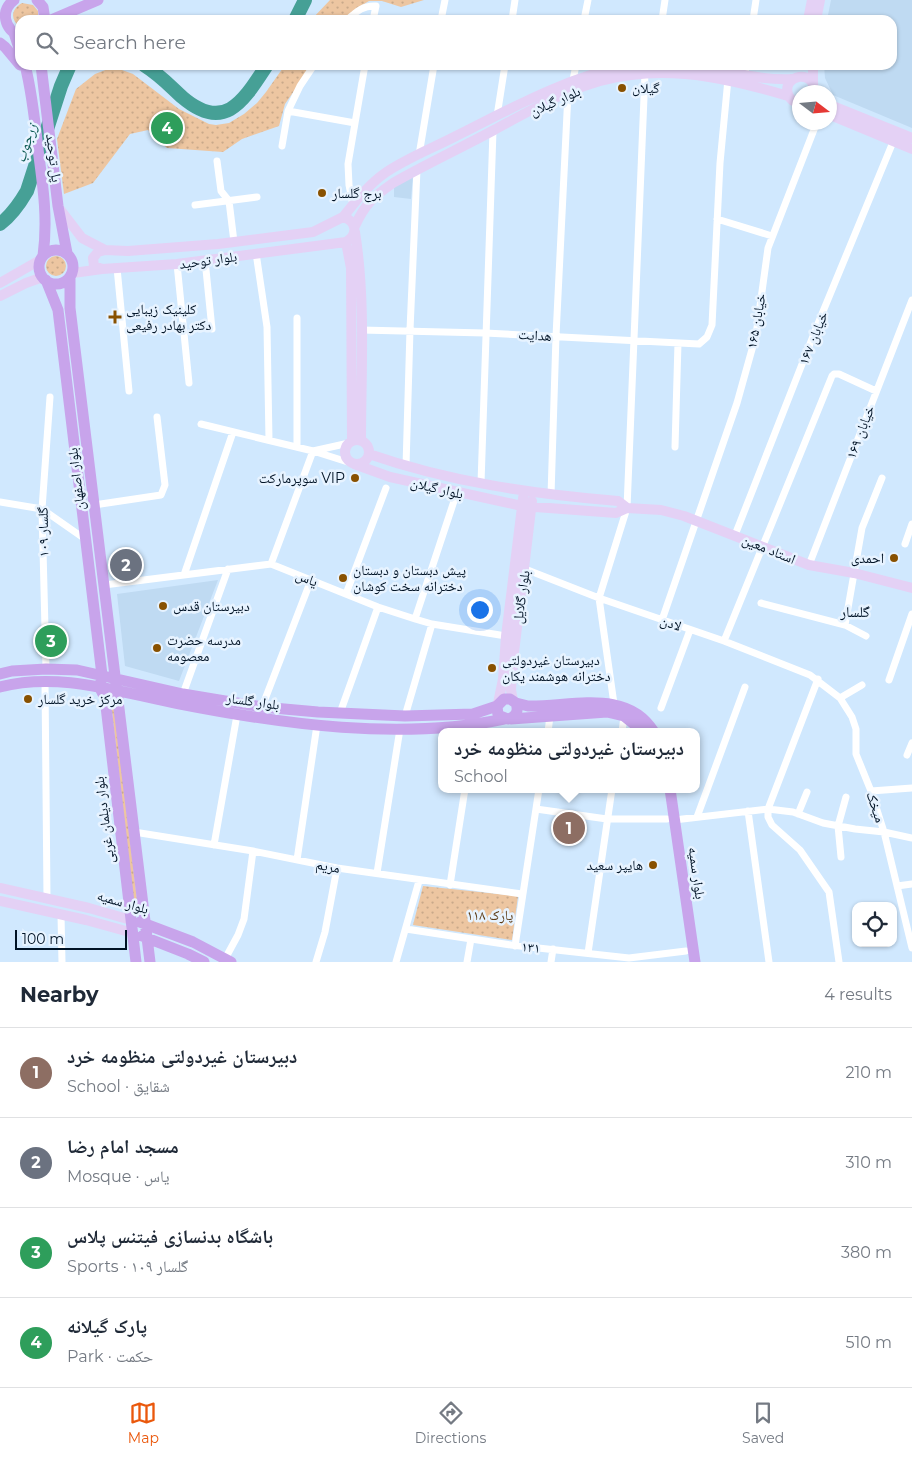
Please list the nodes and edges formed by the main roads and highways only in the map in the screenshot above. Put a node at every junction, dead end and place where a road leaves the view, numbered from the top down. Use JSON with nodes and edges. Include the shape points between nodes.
{"nodes":[{"id":1,"x":37,"y":0,"type":"edge"},
{"id":2,"x":98,"y":0,"type":"edge"},
{"id":3,"x":812,"y":0,"type":"edge"},
{"id":4,"x":820,"y":0,"type":"edge"},
{"id":5,"x":6,"y":4,"type":"edge"},
{"id":6,"x":44,"y":15,"type":"edge"},
{"id":7,"x":62,"y":15,"type":"edge"},
{"id":8,"x":809,"y":15,"type":"edge"},
{"id":9,"x":817,"y":15,"type":"edge"},
{"id":10,"x":11,"y":32,"type":"edge"},
{"id":11,"x":0,"y":43,"type":"edge"},
{"id":12,"x":15,"y":57,"type":"edge"},
{"id":13,"x":24,"y":70,"type":"edge"},
{"id":14,"x":42,"y":70,"type":"edge"},
{"id":15,"x":603,"y":70,"type":"edge"},
{"id":16,"x":746,"y":70,"type":"edge"},
{"id":17,"x":798,"y":70,"type":"edge"},
{"id":18,"x":813,"y":70,"type":"edge"},
{"id":19,"x":795,"y":78,"type":"junction"},
{"id":20,"x":813,"y":85,"type":"edge"},
{"id":21,"x":815,"y":85,"type":"edge"},
{"id":22,"x":788,"y":96,"type":"junction"},
{"id":23,"x":792,"y":101,"type":"edge"},
{"id":24,"x":837,"y":108,"type":"edge"},
{"id":25,"x":837,"y":118,"type":"edge"},
{"id":26,"x":912,"y":138,"type":"edge"},
{"id":27,"x":912,"y":150,"type":"edge"},
{"id":28,"x":58,"y":206,"type":"junction"},
{"id":29,"x":343,"y":217,"type":"junction"},
{"id":30,"x":355,"y":229,"type":"junction"},
{"id":31,"x":345,"y":242,"type":"junction"},
{"id":32,"x":103,"y":251,"type":"junction"},
{"id":33,"x":67,"y":253,"type":"junction"},
{"id":34,"x":41,"y":258,"type":"junction"},
{"id":35,"x":102,"y":269,"type":"junction"},
{"id":36,"x":21,"y":272,"type":"junction"},
{"id":37,"x":71,"y":275,"type":"junction"},
{"id":38,"x":44,"y":279,"type":"junction"},
{"id":39,"x":0,"y":283,"type":"edge"},
{"id":40,"x":26,"y":283,"type":"junction"},
{"id":41,"x":0,"y":296,"type":"edge"},
{"id":42,"x":354,"y":442,"type":"junction"},
{"id":43,"x":369,"y":454,"type":"junction"},
{"id":44,"x":352,"y":464,"type":"junction"},
{"id":45,"x":90,"y":470,"type":"junction"},
{"id":46,"x":77,"y":472,"type":"junction"},
{"id":47,"x":529,"y":492,"type":"junction"},
{"id":48,"x":527,"y":506,"type":"junction"},
{"id":49,"x":627,"y":508,"type":"junction"},
{"id":50,"x":912,"y":588,"type":"edge"},
{"id":51,"x":0,"y":674,"type":"edge"},
{"id":52,"x":102,"y":675,"type":"junction"},
{"id":53,"x":115,"y":678,"type":"junction"},
{"id":54,"x":0,"y":688,"type":"edge"},
{"id":55,"x":100,"y":688,"type":"junction"},
{"id":56,"x":117,"y":691,"type":"junction"},
{"id":57,"x":514,"y":702,"type":"junction"},
{"id":58,"x":497,"y":704,"type":"junction"},
{"id":59,"x":507,"y":719,"type":"junction"},
{"id":60,"x":478,"y":728,"type":"edge"},
{"id":61,"x":639,"y":728,"type":"edge"},
{"id":62,"x":651,"y":728,"type":"edge"},
{"id":63,"x":438,"y":729,"type":"edge"},
{"id":64,"x":664,"y":793,"type":"edge"},
{"id":65,"x":670,"y":793,"type":"edge"},
{"id":66,"x":670,"y":819,"type":"junction"},
{"id":67,"x":0,"y":888,"type":"edge"},
{"id":68,"x":47,"y":898,"type":"junction"},
{"id":69,"x":0,"y":901,"type":"edge"},
{"id":70,"x":683,"y":907,"type":"junction"},
{"id":71,"x":45,"y":910,"type":"junction"},
{"id":72,"x":131,"y":920,"type":"junction"},
{"id":73,"x":145,"y":924,"type":"junction"},
{"id":74,"x":133,"y":933,"type":"junction"},
{"id":75,"x":146,"y":938,"type":"junction"},
{"id":76,"x":686,"y":956,"type":"edge"},
{"id":77,"x":228,"y":960,"type":"edge"},
{"id":78,"x":136,"y":962,"type":"edge"},
{"id":79,"x":150,"y":962,"type":"edge"},
{"id":80,"x":204,"y":962,"type":"edge"},
{"id":81,"x":695,"y":962,"type":"edge"}],
"edges":[{"from":1,"to":6,"type":"main road"},
{"from":2,"to":7,"type":"main road"},
{"from":3,"to":8,"type":"main road"},
{"from":4,"to":9,"type":"main road"},
{"from":5,"to":10,"type":"main road","via":[[6,21]]},
{"from":11,"to":12,"type":"main road"},
{"from":13,"to":34,"type":"main road","name":"پل توحید","via":[[46,208],[46,234]]},
{"from":14,"to":28,"type":"main road","name":"پل توحید"},
{"from":15,"to":29,"type":"main road","name":"بلوار گیلان","via":[[547,90],[386,173],[363,192]]},
{"from":16,"to":19,"type":"main road","via":[[775,80]]},
{"from":17,"to":19,"type":"main road"},
{"from":18,"to":21,"type":"main road"},
{"from":19,"to":20,"type":"main road","via":[[804,76]]},
{"from":19,"to":22,"type":"main road","via":[[788,84]]},
{"from":22,"to":23,"type":"main road","name":"بلوار گیلان"},
{"from":22,"to":30,"type":"main road","name":"بلوار گیلان","via":[[728,80],[683,74],[646,73],[608,79],[568,93],[393,182],[371,199]]},
{"from":24,"to":26,"type":"main road"},
{"from":25,"to":27,"type":"main road"},
{"from":28,"to":32,"type":"main road","via":[[82,238]]},
{"from":28,"to":33,"type":"main road","name":"پل توحید"},
{"from":29,"to":30,"type":"main road","via":[[349,219]]},
{"from":29,"to":32,"type":"main road","name":"بلوار توحید","via":[[313,232],[234,242]]},
{"from":30,"to":31,"type":"main road","name":"بلوار گیلان","via":[[353,237]]},
{"from":30,"to":42,"type":"main road","via":[[361,330]]},
{"from":31,"to":35,"type":"main road","name":"بلوار توحید","via":[[177,264]]},
{"from":31,"to":42,"type":"main road","via":[[351,268]]},
{"from":32,"to":35,"type":"main road","via":[[92,261],[96,268]]},
{"from":33,"to":34,"type":"main road","via":[[54,249]]},
{"from":33,"to":37,"type":"main road","via":[[74,264]]},
{"from":34,"to":36,"type":"main road"},
{"from":34,"to":38,"type":"main road","via":[[39,269]]},
{"from":35,"to":37,"type":"main road","name":"بلوار توحید"},
{"from":36,"to":39,"type":"main road"},
{"from":36,"to":40,"type":"main road","via":[[28,276]]},
{"from":37,"to":38,"type":"main road","via":[[59,284]]},
{"from":37,"to":45,"type":"main road","name":"بلوار اصفهان","via":[[70,308]]},
{"from":38,"to":40,"type":"main road"},
{"from":38,"to":46,"type":"main road","name":"بلوار اصفهان","via":[[58,310]]},
{"from":40,"to":41,"type":"main road"},
{"from":42,"to":43,"type":"main road","via":[[368,448]]},
{"from":42,"to":44,"type":"main road","via":[[346,446],[344,454]]},
{"from":43,"to":44,"type":"main road","via":[[362,463]]},
{"from":43,"to":47,"type":"main road","name":"بلوار گیلان","via":[[406,466]]},
{"from":44,"to":48,"type":"main road","name":"بلوار گیلان","via":[[390,477]]},
{"from":45,"to":46,"type":"main road","via":[[84,478]]},
{"from":45,"to":53,"type":"main road","name":"بلوار اصفهان"},
{"from":46,"to":52,"type":"main road","name":"بلوار اصفهان"},
{"from":47,"to":48,"type":"main road","name":"بلوار گلایل"},
{"from":47,"to":49,"type":"main road","name":"استاد معین","via":[[618,502]]},
{"from":48,"to":49,"type":"main road","name":"استاد معین","via":[[616,513]]},
{"from":48,"to":57,"type":"main road","name":"بلوار گلایل","via":[[525,569],[512,679]]},
{"from":48,"to":58,"type":"main road","name":"بلوار گلایل"},
{"from":49,"to":50,"type":"main road","name":"استاد معین","via":[[661,510],[809,565]]},
{"from":51,"to":52,"type":"main road","name":"بلوار گلسار","via":[[46,669]]},
{"from":52,"to":53,"type":"main road","name":"بلوار گلسار"},
{"from":52,"to":55,"type":"main road","name":"بلوار دیلمان غربی"},
{"from":53,"to":56,"type":"main road","name":"بلوار دیلمان غربی"},
{"from":53,"to":58,"type":"main road","name":"بلوار گلسار","via":[[183,694],[262,707],[340,713],[405,716],[472,714]]},
{"from":54,"to":55,"type":"main road","name":"بلوار گلسار","via":[[45,681]]},
{"from":55,"to":56,"type":"main road","name":"بلوار گلسار"},
{"from":55,"to":72,"type":"main road","name":"بلوار دیلمان غربی","via":[[105,698]]},
{"from":56,"to":63,"type":"main road","name":"بلوار گلسار","via":[[237,715],[317,725]]},
{"from":56,"to":73,"type":"main road","name":"بلوار دیلمان غربی"},
{"from":57,"to":58,"type":"main road","via":[[504,699]]},
{"from":57,"to":59,"type":"main road","via":[[517,710],[514,717]]},
{"from":57,"to":62,"type":"main road","via":[[533,706],[614,704],[634,711]]},
{"from":58,"to":59,"type":"main road","via":[[498,716]]},
{"from":59,"to":60,"type":"main road","name":"بلوار گلسار"},
{"from":59,"to":61,"type":"main road","via":[[607,712],[624,716]]},
{"from":64,"to":66,"type":"main road","name":"بلوار سمیه"},
{"from":65,"to":66,"type":"main road","name":"بلوار سمیه"},
{"from":66,"to":70,"type":"main road","name":"بلوار سمیه"},
{"from":67,"to":68,"type":"main road","name":"بلوار سمیه"},
{"from":68,"to":71,"type":"main road"},
{"from":68,"to":72,"type":"main road","name":"بلوار سمیه"},
{"from":69,"to":71,"type":"main road","name":"بلوار سمیه"},
{"from":70,"to":76,"type":"main road","name":"بلوار سمیه"},
{"from":70,"to":81,"type":"main road","name":"بلوار سمیه"},
{"from":71,"to":74,"type":"main road","name":"بلوار سمیه"},
{"from":72,"to":73,"type":"main road","name":"بلوار سمیه"},
{"from":72,"to":74,"type":"main road","name":"بلوار دیلمان غربی"},
{"from":73,"to":75,"type":"main road","name":"بلوار دیلمان غربی"},
{"from":73,"to":77,"type":"main road","name":"بلوار سمیه","via":[[193,942]]},
{"from":74,"to":75,"type":"main road","name":"بلوار سمیه"},
{"from":74,"to":78,"type":"main road","name":"بلوار دیلمان غربی"},
{"from":75,"to":79,"type":"main road","name":"بلوار دیلمان غربی"},
{"from":75,"to":80,"type":"main road","name":"بلوار سمیه"}]}
